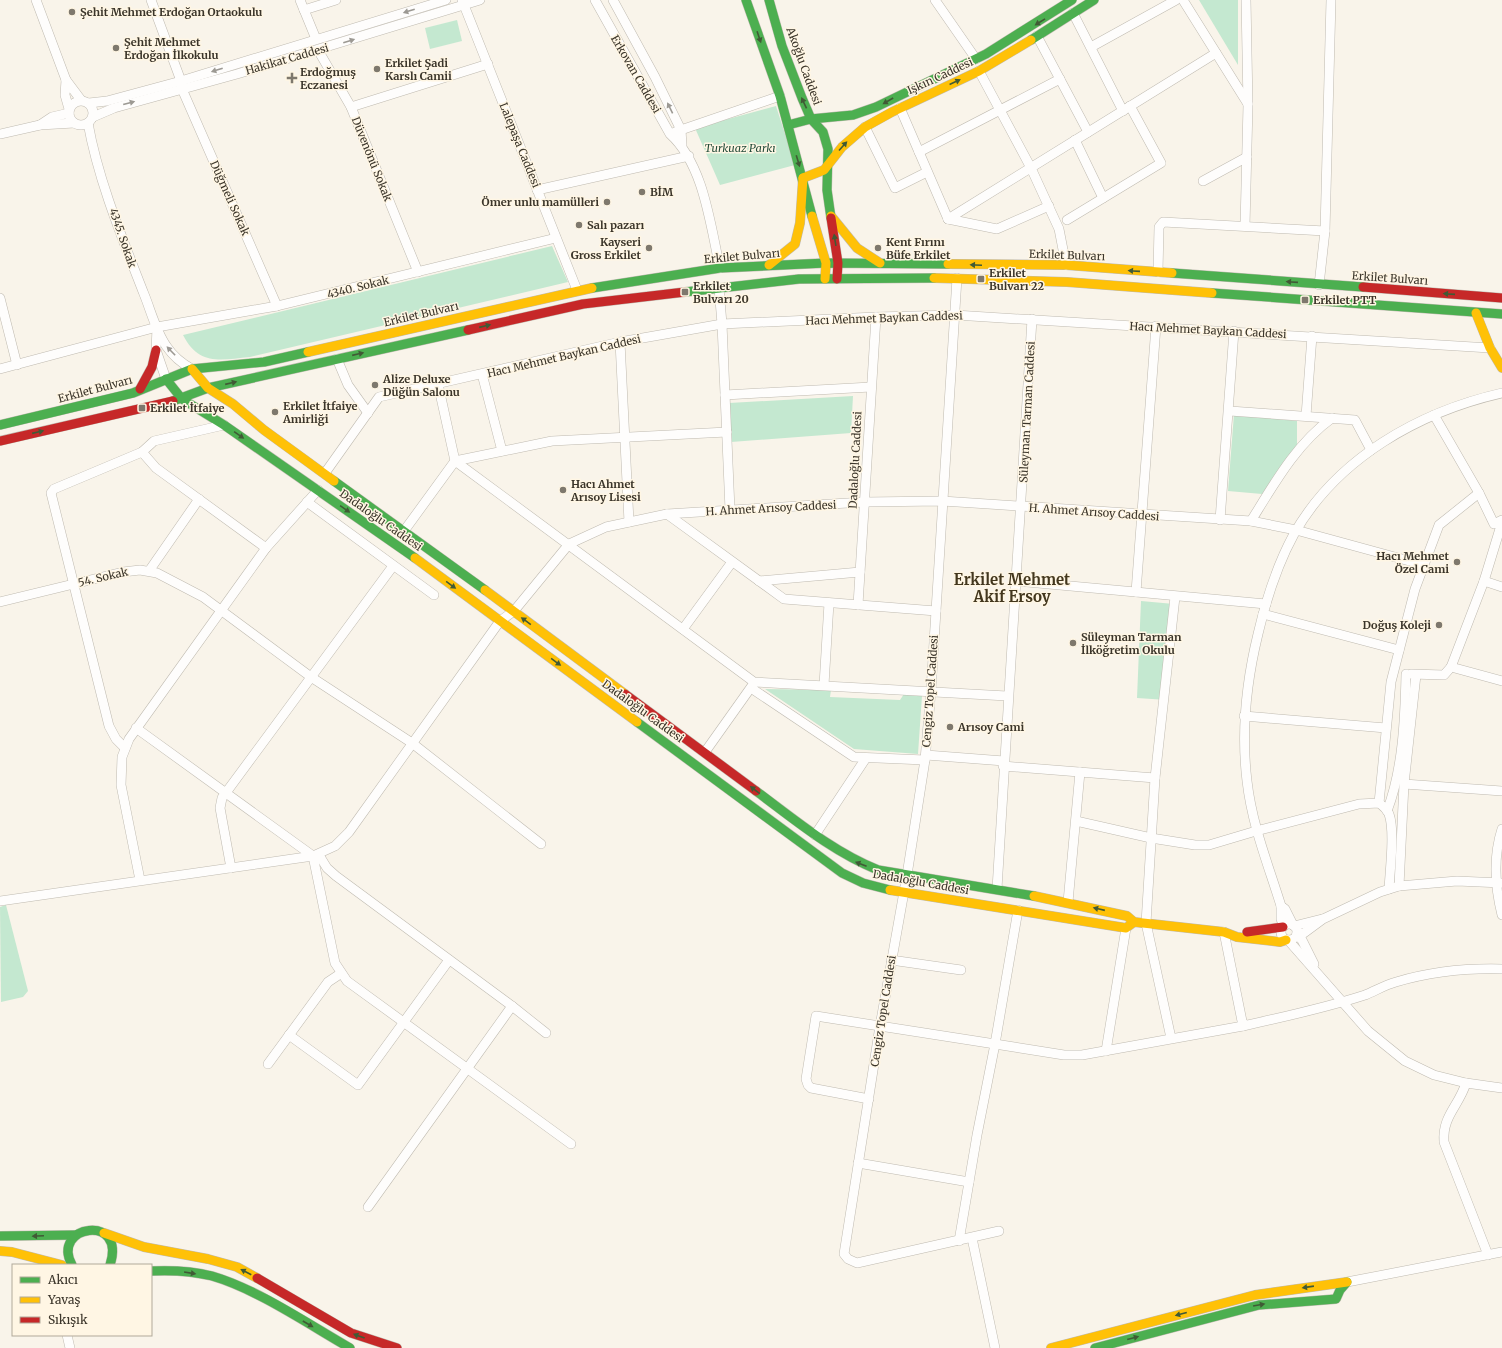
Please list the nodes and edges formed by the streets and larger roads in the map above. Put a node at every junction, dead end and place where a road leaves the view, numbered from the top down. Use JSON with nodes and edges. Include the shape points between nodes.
{"nodes":[{"id":1,"x":36,"y":0,"type":"edge"},
{"id":2,"x":151,"y":0,"type":"edge"},
{"id":3,"x":300,"y":0,"type":"edge"},
{"id":4,"x":336,"y":0,"type":"edge"},
{"id":5,"x":446,"y":0,"type":"edge"},
{"id":6,"x":480,"y":0,"type":"edge"},
{"id":7,"x":594,"y":0,"type":"edge"},
{"id":8,"x":613,"y":0,"type":"edge"},
{"id":9,"x":746,"y":0,"type":"edge"},
{"id":10,"x":769,"y":0,"type":"edge"},
{"id":11,"x":935,"y":0,"type":"edge"},
{"id":12,"x":1072,"y":0,"type":"edge"},
{"id":13,"x":1094,"y":0,"type":"edge"},
{"id":14,"x":1176,"y":0,"type":"edge"},
{"id":15,"x":1183,"y":0,"type":"edge"},
{"id":16,"x":1246,"y":0,"type":"edge"},
{"id":17,"x":1331,"y":0,"type":"edge"},
{"id":18,"x":463,"y":2,"type":"edge"},
{"id":19,"x":304,"y":10,"type":"junction"},
{"id":20,"x":1073,"y":13,"type":"junction"},
{"id":21,"x":1037,"y":36,"type":"junction"},
{"id":22,"x":316,"y":39,"type":"junction"},
{"id":23,"x":1091,"y":47,"type":"junction"},
{"id":24,"x":318,"y":50,"type":"junction"},
{"id":25,"x":1216,"y":53,"type":"junction"},
{"id":26,"x":976,"y":59,"type":"junction"},
{"id":27,"x":488,"y":64,"type":"junction"},
{"id":28,"x":979,"y":70,"type":"junction"},
{"id":29,"x":1060,"y":79,"type":"junction"},
{"id":30,"x":66,"y":80,"type":"junction"},
{"id":31,"x":182,"y":85,"type":"junction"},
{"id":32,"x":780,"y":96,"type":"junction"},
{"id":33,"x":85,"y":102,"type":"junction"},
{"id":34,"x":1248,"y":104,"type":"junction"},
{"id":35,"x":351,"y":107,"type":"junction"},
{"id":36,"x":900,"y":108,"type":"junction"},
{"id":37,"x":1127,"y":108,"type":"junction"},
{"id":38,"x":1000,"y":110,"type":"junction"},
{"id":39,"x":69,"y":111,"type":"junction"},
{"id":40,"x":811,"y":119,"type":"junction"},
{"id":41,"x":90,"y":120,"type":"junction"},
{"id":42,"x":75,"y":124,"type":"junction"},
{"id":43,"x":40,"y":125,"type":"junction"},
{"id":44,"x":788,"y":125,"type":"junction"},
{"id":45,"x":865,"y":127,"type":"junction"},
{"id":46,"x":681,"y":130,"type":"junction"},
{"id":47,"x":1088,"y":132,"type":"junction"},
{"id":48,"x":0,"y":134,"type":"edge"},
{"id":49,"x":670,"y":134,"type":"junction"},
{"id":50,"x":1075,"y":140,"type":"junction"},
{"id":51,"x":682,"y":145,"type":"junction"},
{"id":52,"x":93,"y":149,"type":"junction"},
{"id":53,"x":919,"y":152,"type":"junction"},
{"id":54,"x":689,"y":156,"type":"junction"},
{"id":55,"x":1247,"y":157,"type":"junction"},
{"id":56,"x":828,"y":167,"type":"junction"},
{"id":57,"x":1031,"y":168,"type":"junction"},
{"id":58,"x":927,"y":172,"type":"junction"},
{"id":59,"x":803,"y":178,"type":"junction"},
{"id":60,"x":1203,"y":181,"type":"dead end"},
{"id":61,"x":538,"y":190,"type":"junction"},
{"id":62,"x":1103,"y":198,"type":"junction"},
{"id":63,"x":1049,"y":206,"type":"junction"},
{"id":64,"x":831,"y":216,"type":"junction"},
{"id":65,"x":948,"y":219,"type":"junction"},
{"id":66,"x":1067,"y":220,"type":"dead end"},
{"id":67,"x":1245,"y":226,"type":"junction"},
{"id":68,"x":1325,"y":231,"type":"junction"},
{"id":69,"x":556,"y":238,"type":"junction"},
{"id":70,"x":826,"y":263,"type":"junction"},
{"id":71,"x":838,"y":263,"type":"junction"},
{"id":72,"x":881,"y":263,"type":"junction"},
{"id":73,"x":769,"y":265,"type":"junction"},
{"id":74,"x":1066,"y":265,"type":"junction"},
{"id":75,"x":720,"y":268,"type":"junction"},
{"id":76,"x":418,"y":272,"type":"junction"},
{"id":77,"x":1158,"y":272,"type":"junction"},
{"id":78,"x":837,"y":278,"type":"junction"},
{"id":79,"x":957,"y":278,"type":"junction"},
{"id":80,"x":825,"y":279,"type":"junction"},
{"id":81,"x":1320,"y":285,"type":"junction"},
{"id":82,"x":719,"y":288,"type":"junction"},
{"id":83,"x":577,"y":290,"type":"junction"},
{"id":84,"x":1477,"y":296,"type":"junction"},
{"id":85,"x":0,"y":298,"type":"edge"},
{"id":86,"x":1502,"y":298,"type":"edge"},
{"id":87,"x":277,"y":306,"type":"junction"},
{"id":88,"x":1476,"y":313,"type":"junction"},
{"id":89,"x":1502,"y":314,"type":"edge"},
{"id":90,"x":955,"y":315,"type":"junction"},
{"id":91,"x":876,"y":317,"type":"junction"},
{"id":92,"x":1032,"y":319,"type":"junction"},
{"id":93,"x":722,"y":324,"type":"junction"},
{"id":94,"x":1156,"y":326,"type":"junction"},
{"id":95,"x":157,"y":327,"type":"junction"},
{"id":96,"x":1234,"y":331,"type":"junction"},
{"id":97,"x":1312,"y":336,"type":"junction"},
{"id":98,"x":620,"y":342,"type":"junction"},
{"id":99,"x":1490,"y":348,"type":"junction"},
{"id":100,"x":156,"y":350,"type":"junction"},
{"id":101,"x":337,"y":359,"type":"junction"},
{"id":102,"x":16,"y":365,"type":"junction"},
{"id":103,"x":1502,"y":368,"type":"edge"},
{"id":104,"x":0,"y":369,"type":"edge"},
{"id":105,"x":192,"y":369,"type":"junction"},
{"id":106,"x":482,"y":374,"type":"junction"},
{"id":107,"x":166,"y":379,"type":"junction"},
{"id":108,"x":438,"y":384,"type":"junction"},
{"id":109,"x":871,"y":387,"type":"junction"},
{"id":110,"x":208,"y":388,"type":"junction"},
{"id":111,"x":140,"y":389,"type":"junction"},
{"id":112,"x":1502,"y":393,"type":"edge"},
{"id":113,"x":725,"y":394,"type":"junction"},
{"id":114,"x":182,"y":399,"type":"junction"},
{"id":115,"x":1230,"y":411,"type":"junction"},
{"id":116,"x":368,"y":413,"type":"junction"},
{"id":117,"x":1306,"y":416,"type":"junction"},
{"id":118,"x":1434,"y":416,"type":"junction"},
{"id":119,"x":1332,"y":418,"type":"junction"},
{"id":120,"x":0,"y":425,"type":"edge"},
{"id":121,"x":224,"y":425,"type":"junction"},
{"id":122,"x":726,"y":432,"type":"junction"},
{"id":123,"x":625,"y":436,"type":"junction"},
{"id":124,"x":0,"y":441,"type":"edge"},
{"id":125,"x":1370,"y":450,"type":"junction"},
{"id":126,"x":502,"y":451,"type":"junction"},
{"id":127,"x":142,"y":452,"type":"junction"},
{"id":128,"x":455,"y":461,"type":"junction"},
{"id":129,"x":325,"y":473,"type":"junction"},
{"id":130,"x":318,"y":490,"type":"junction"},
{"id":131,"x":1479,"y":493,"type":"junction"},
{"id":132,"x":199,"y":499,"type":"junction"},
{"id":133,"x":942,"y":501,"type":"junction"},
{"id":134,"x":307,"y":502,"type":"junction"},
{"id":135,"x":864,"y":502,"type":"junction"},
{"id":136,"x":1022,"y":507,"type":"junction"},
{"id":137,"x":730,"y":510,"type":"junction"},
{"id":138,"x":667,"y":514,"type":"junction"},
{"id":139,"x":1141,"y":514,"type":"junction"},
{"id":140,"x":1220,"y":520,"type":"junction"},
{"id":141,"x":1502,"y":521,"type":"edge"},
{"id":142,"x":628,"y":522,"type":"junction"},
{"id":143,"x":1251,"y":522,"type":"junction"},
{"id":144,"x":1296,"y":530,"type":"junction"},
{"id":145,"x":404,"y":531,"type":"junction"},
{"id":146,"x":569,"y":544,"type":"junction"},
{"id":147,"x":266,"y":548,"type":"junction"},
{"id":148,"x":732,"y":562,"type":"junction"},
{"id":149,"x":1424,"y":565,"type":"junction"},
{"id":150,"x":393,"y":566,"type":"junction"},
{"id":151,"x":149,"y":571,"type":"junction"},
{"id":152,"x":860,"y":572,"type":"junction"},
{"id":153,"x":759,"y":581,"type":"junction"},
{"id":154,"x":1016,"y":581,"type":"junction"},
{"id":155,"x":1484,"y":581,"type":"junction"},
{"id":156,"x":73,"y":584,"type":"junction"},
{"id":157,"x":1502,"y":587,"type":"edge"},
{"id":158,"x":1136,"y":592,"type":"junction"},
{"id":159,"x":434,"y":595,"type":"dead end"},
{"id":160,"x":1174,"y":597,"type":"junction"},
{"id":161,"x":0,"y":602,"type":"edge"},
{"id":162,"x":829,"y":603,"type":"junction"},
{"id":163,"x":1266,"y":604,"type":"junction"},
{"id":164,"x":858,"y":605,"type":"junction"},
{"id":165,"x":221,"y":610,"type":"junction"},
{"id":166,"x":514,"y":611,"type":"junction"},
{"id":167,"x":936,"y":611,"type":"junction"},
{"id":168,"x":1263,"y":614,"type":"junction"},
{"id":169,"x":500,"y":621,"type":"junction"},
{"id":170,"x":683,"y":629,"type":"junction"},
{"id":171,"x":1400,"y":650,"type":"junction"},
{"id":172,"x":1452,"y":667,"type":"junction"},
{"id":173,"x":1394,"y":672,"type":"junction"},
{"id":174,"x":1406,"y":674,"type":"junction"},
{"id":175,"x":1416,"y":675,"type":"junction"},
{"id":176,"x":312,"y":677,"type":"junction"},
{"id":177,"x":1502,"y":681,"type":"edge"},
{"id":178,"x":753,"y":685,"type":"junction"},
{"id":179,"x":824,"y":685,"type":"junction"},
{"id":180,"x":931,"y":690,"type":"junction"},
{"id":181,"x":1007,"y":696,"type":"junction"},
{"id":182,"x":1244,"y":716,"type":"junction"},
{"id":183,"x":136,"y":728,"type":"junction"},
{"id":184,"x":1386,"y":728,"type":"junction"},
{"id":185,"x":412,"y":743,"type":"junction"},
{"id":186,"x":125,"y":748,"type":"junction"},
{"id":187,"x":705,"y":752,"type":"junction"},
{"id":188,"x":866,"y":758,"type":"junction"},
{"id":189,"x":925,"y":758,"type":"junction"},
{"id":190,"x":1004,"y":764,"type":"junction"},
{"id":191,"x":1080,"y":772,"type":"junction"},
{"id":192,"x":1155,"y":778,"type":"junction"},
{"id":193,"x":1404,"y":784,"type":"junction"},
{"id":194,"x":1502,"y":791,"type":"edge"},
{"id":195,"x":226,"y":793,"type":"junction"},
{"id":196,"x":1379,"y":803,"type":"junction"},
{"id":197,"x":1387,"y":811,"type":"junction"},
{"id":198,"x":1076,"y":821,"type":"junction"},
{"id":199,"x":1502,"y":829,"type":"edge"},
{"id":200,"x":1256,"y":831,"type":"junction"},
{"id":201,"x":815,"y":835,"type":"junction"},
{"id":202,"x":1151,"y":838,"type":"junction"},
{"id":203,"x":541,"y":844,"type":"dead end"},
{"id":204,"x":316,"y":855,"type":"junction"},
{"id":205,"x":231,"y":868,"type":"junction"},
{"id":206,"x":907,"y":875,"type":"junction"},
{"id":207,"x":140,"y":880,"type":"junction"},
{"id":208,"x":1499,"y":882,"type":"edge"},
{"id":209,"x":1399,"y":886,"type":"junction"},
{"id":210,"x":997,"y":889,"type":"junction"},
{"id":211,"x":1389,"y":889,"type":"junction"},
{"id":212,"x":904,"y":892,"type":"junction"},
{"id":213,"x":0,"y":901,"type":"edge"},
{"id":214,"x":1068,"y":902,"type":"junction"},
{"id":215,"x":1018,"y":910,"type":"junction"},
{"id":216,"x":1502,"y":915,"type":"edge"},
{"id":217,"x":1134,"y":922,"type":"junction"},
{"id":218,"x":1146,"y":923,"type":"junction"},
{"id":219,"x":1126,"y":928,"type":"junction"},
{"id":220,"x":1291,"y":929,"type":"junction"},
{"id":221,"x":1227,"y":933,"type":"junction"},
{"id":222,"x":1287,"y":940,"type":"junction"},
{"id":223,"x":449,"y":960,"type":"junction"},
{"id":224,"x":891,"y":960,"type":"junction"},
{"id":225,"x":961,"y":970,"type":"dead end"},
{"id":226,"x":1316,"y":970,"type":"junction"},
{"id":227,"x":1502,"y":970,"type":"edge"},
{"id":228,"x":340,"y":974,"type":"junction"},
{"id":229,"x":1341,"y":1001,"type":"junction"},
{"id":230,"x":512,"y":1006,"type":"junction"},
{"id":231,"x":403,"y":1022,"type":"junction"},
{"id":232,"x":880,"y":1026,"type":"junction"},
{"id":233,"x":1243,"y":1026,"type":"junction"},
{"id":234,"x":546,"y":1033,"type":"dead end"},
{"id":235,"x":289,"y":1035,"type":"junction"},
{"id":236,"x":1171,"y":1038,"type":"junction"},
{"id":237,"x":995,"y":1044,"type":"junction"},
{"id":238,"x":1106,"y":1051,"type":"junction"},
{"id":239,"x":268,"y":1064,"type":"dead end"},
{"id":240,"x":467,"y":1068,"type":"junction"},
{"id":241,"x":1466,"y":1083,"type":"junction"},
{"id":242,"x":1502,"y":1088,"type":"edge"},
{"id":243,"x":869,"y":1100,"type":"junction"},
{"id":244,"x":571,"y":1144,"type":"dead end"},
{"id":245,"x":858,"y":1163,"type":"junction"},
{"id":246,"x":969,"y":1182,"type":"junction"},
{"id":247,"x":368,"y":1208,"type":"dead end"},
{"id":248,"x":999,"y":1231,"type":"dead end"},
{"id":249,"x":104,"y":1233,"type":"junction"},
{"id":250,"x":76,"y":1235,"type":"junction"},
{"id":251,"x":0,"y":1236,"type":"edge"},
{"id":252,"x":972,"y":1238,"type":"junction"},
{"id":253,"x":959,"y":1242,"type":"junction"},
{"id":254,"x":0,"y":1251,"type":"edge"},
{"id":255,"x":1502,"y":1252,"type":"edge"},
{"id":256,"x":1488,"y":1255,"type":"junction"},
{"id":257,"x":58,"y":1264,"type":"edge"},
{"id":258,"x":72,"y":1264,"type":"edge"},
{"id":259,"x":110,"y":1264,"type":"edge"},
{"id":260,"x":152,"y":1271,"type":"edge"},
{"id":261,"x":1347,"y":1282,"type":"junction"},
{"id":262,"x":67,"y":1336,"type":"edge"},
{"id":263,"x":70,"y":1348,"type":"edge"},
{"id":264,"x":350,"y":1348,"type":"edge"},
{"id":265,"x":396,"y":1348,"type":"edge"},
{"id":266,"x":995,"y":1348,"type":"edge"},
{"id":267,"x":1051,"y":1348,"type":"edge"},
{"id":268,"x":1095,"y":1348,"type":"edge"}],
"edges":[{"from":1,"to":30,"type":"street"},
{"from":2,"to":31,"type":"street","name":"Düğmeli Sokak"},
{"from":3,"to":19,"type":"street"},
{"from":4,"to":19,"type":"street"},
{"from":5,"to":22,"type":"street","name":"Hakikat Caddesi","one_way":true},
{"from":6,"to":18,"type":"street","name":"Hakikat Caddesi"},
{"from":7,"to":49,"type":"street","name":"Erkovan Caddesi"},
{"from":46,"to":8,"type":"street","name":"Erkovan Caddesi","one_way":true},
{"from":9,"to":32,"type":"street","one_way":true},
{"from":40,"to":10,"type":"street","name":"Akoğlu Caddesi","one_way":true,"via":[[782,46]]},
{"from":11,"to":26,"type":"street"},
{"from":12,"to":26,"type":"street","name":"Işkın Caddesi","one_way":true},
{"from":13,"to":20,"type":"street","name":"Işkın Caddesi"},
{"from":14,"to":23,"type":"street"},
{"from":15,"to":25,"type":"street"},
{"from":16,"to":34,"type":"street"},
{"from":17,"to":68,"type":"street"},
{"from":24,"to":18,"type":"street","name":"Hakikat Caddesi","one_way":true},
{"from":18,"to":27,"type":"street","name":"Lalepaşa Caddesi"},
{"from":19,"to":22,"type":"street"},
{"from":20,"to":21,"type":"street","name":"Işkın Caddesi"},
{"from":20,"to":23,"type":"street"},
{"from":21,"to":28,"type":"street","name":"Işkın Caddesi"},
{"from":21,"to":29,"type":"street"},
{"from":22,"to":31,"type":"street","name":"Hakikat Caddesi","one_way":true},
{"from":23,"to":37,"type":"street"},
{"from":24,"to":31,"type":"street","name":"Hakikat Caddesi"},
{"from":24,"to":35,"type":"street","name":"Düvenönü Sokak"},
{"from":25,"to":34,"type":"street"},
{"from":25,"to":37,"type":"street"},
{"from":26,"to":40,"type":"street","name":"Işkın Caddesi","one_way":true,"via":[[868,111]]},
{"from":27,"to":35,"type":"street"},
{"from":27,"to":61,"type":"street","name":"Lalepaşa Caddesi"},
{"from":36,"to":28,"type":"street","name":"Işkın Caddesi","one_way":true},
{"from":28,"to":38,"type":"street"},
{"from":29,"to":38,"type":"street"},
{"from":29,"to":47,"type":"street"},
{"from":30,"to":33,"type":"street"},
{"from":30,"to":39,"type":"street","via":[[65,95]]},
{"from":31,"to":33,"type":"street","name":"Hakikat Caddesi","via":[[107,101]]},
{"from":41,"to":31,"type":"street","name":"Hakikat Caddesi","one_way":true,"via":[[114,108]]},
{"from":31,"to":87,"type":"street","name":"Düğmeli Sokak"},
{"from":32,"to":44,"type":"street"},
{"from":32,"to":46,"type":"street"},
{"from":33,"to":39,"type":"street","via":[[74,102]]},
{"from":33,"to":41,"type":"street","via":[[93,109]]},
{"from":34,"to":55,"type":"street"},
{"from":35,"to":76,"type":"street","name":"Düvenönü Sokak"},
{"from":36,"to":45,"type":"street","name":"Işkın Caddesi"},
{"from":36,"to":53,"type":"street"},
{"from":37,"to":47,"type":"street"},
{"from":37,"to":62,"type":"street","via":[[1162,163]]},
{"from":38,"to":53,"type":"street"},
{"from":38,"to":57,"type":"street"},
{"from":39,"to":42,"type":"street"},
{"from":39,"to":43,"type":"street"},
{"from":40,"to":44,"type":"street","name":"Işkın Caddesi"},
{"from":40,"to":56,"type":"street","name":"Akoğlu Caddesi","via":[[823,132],[828,149]]},
{"from":41,"to":42,"type":"street"},
{"from":41,"to":52,"type":"street","name":"4345. Sokak"},
{"from":42,"to":43,"type":"street"},
{"from":42,"to":52,"type":"street","name":"4345. Sokak"},
{"from":43,"to":48,"type":"street"},
{"from":44,"to":59,"type":"street","one_way":true},
{"from":56,"to":45,"type":"street","name":"Işkın Caddesi","one_way":true,"via":[[842,147]]},
{"from":45,"to":58,"type":"street","via":[[895,188]]},
{"from":46,"to":49,"type":"street"},
{"from":46,"to":51,"type":"street","name":"Erkovan Caddesi"},
{"from":47,"to":50,"type":"street"},
{"from":49,"to":51,"type":"street","name":"Erkovan Caddesi"},
{"from":50,"to":57,"type":"street"},
{"from":50,"to":62,"type":"street"},
{"from":51,"to":54,"type":"street","name":"Erkovan Caddesi"},
{"from":52,"to":95,"type":"street","name":"4345. Sokak","via":[[128,255]]},
{"from":53,"to":58,"type":"street"},
{"from":54,"to":61,"type":"street"},
{"from":54,"to":75,"type":"street","name":"Erkovan Caddesi","via":[[699,178]]},
{"from":55,"to":60,"type":"street"},
{"from":55,"to":67,"type":"street"},
{"from":56,"to":59,"type":"street","name":"Işkın Caddesi","via":[[820,173]]},
{"from":56,"to":64,"type":"street","name":"Akoğlu Caddesi","via":[[826,190]]},
{"from":57,"to":63,"type":"street"},
{"from":57,"to":65,"type":"street"},
{"from":58,"to":65,"type":"street"},
{"from":59,"to":70,"type":"street"},
{"from":59,"to":73,"type":"street","via":[[800,223],[795,244]]},
{"from":61,"to":69,"type":"street","name":"Lalepaşa Caddesi"},
{"from":62,"to":66,"type":"street"},
{"from":63,"to":65,"type":"street","via":[[997,229]]},
{"from":63,"to":74,"type":"street","via":[[1059,229]]},
{"from":71,"to":64,"type":"street","name":"Akoğlu Caddesi","one_way":true},
{"from":64,"to":72,"type":"street","via":[[857,248]]},
{"from":67,"to":68,"type":"street"},
{"from":67,"to":77,"type":"street","via":[[1163,222],[1159,227]]},
{"from":68,"to":81,"type":"street"},
{"from":69,"to":76,"type":"street","name":"4340. Sokak"},
{"from":69,"to":83,"type":"street","name":"Lalepaşa Caddesi"},
{"from":70,"to":71,"type":"street","name":"Erkilet Bulvarı"},
{"from":70,"to":73,"type":"street","name":"Erkilet Bulvarı"},
{"from":70,"to":80,"type":"street"},
{"from":71,"to":72,"type":"street","name":"Erkilet Bulvarı"},
{"from":71,"to":78,"type":"street","name":"Akoğlu Caddesi"},
{"from":74,"to":72,"type":"street","name":"Erkilet Bulvarı","one_way":true},
{"from":73,"to":75,"type":"street","name":"Erkilet Bulvarı"},
{"from":77,"to":74,"type":"street","name":"Erkilet Bulvarı","one_way":true},
{"from":75,"to":83,"type":"street","name":"Erkilet Bulvarı"},
{"from":76,"to":87,"type":"street","name":"4340. Sokak"},
{"from":81,"to":77,"type":"street","name":"Erkilet Bulvarı","one_way":true},
{"from":78,"to":79,"type":"street"},
{"from":78,"to":80,"type":"street"},
{"from":79,"to":88,"type":"street","via":[[1067,282]]},
{"from":79,"to":90,"type":"street","name":"Cengiz Topel Caddesi"},
{"from":80,"to":82,"type":"street","via":[[799,279]]},
{"from":84,"to":81,"type":"street","name":"Erkilet Bulvarı","one_way":true},
{"from":82,"to":93,"type":"street"},
{"from":101,"to":82,"type":"street","one_way":true,"via":[[583,304]]},
{"from":83,"to":105,"type":"street","name":"Erkilet Bulvarı","via":[[264,362]]},
{"from":84,"to":86,"type":"street","name":"Erkilet Bulvarı"},
{"from":84,"to":88,"type":"street"},
{"from":85,"to":102,"type":"street"},
{"from":87,"to":95,"type":"street","name":"4340. Sokak"},
{"from":88,"to":89,"type":"street"},
{"from":88,"to":99,"type":"street"},
{"from":90,"to":91,"type":"street","name":"Hacı Mehmet Baykan Caddesi"},
{"from":90,"to":92,"type":"street","name":"Hacı Mehmet Baykan Caddesi"},
{"from":90,"to":133,"type":"street","name":"Cengiz Topel Caddesi"},
{"from":91,"to":93,"type":"street","name":"Hacı Mehmet Baykan Caddesi"},
{"from":91,"to":109,"type":"street","name":"Dadaloğlu Caddesi"},
{"from":92,"to":94,"type":"street","name":"Hacı Mehmet Baykan Caddesi"},
{"from":92,"to":136,"type":"street","name":"Süleyman Tarman Caddesi"},
{"from":93,"to":98,"type":"street","name":"Hacı Mehmet Baykan Caddesi"},
{"from":93,"to":113,"type":"street"},
{"from":94,"to":96,"type":"street","name":"Hacı Mehmet Baykan Caddesi"},
{"from":94,"to":139,"type":"street"},
{"from":95,"to":100,"type":"street","name":"4345. Sokak"},
{"from":95,"to":102,"type":"street","name":"4340. Sokak"},
{"from":105,"to":95,"type":"street","name":"4345. Sokak","one_way":true,"via":[[167,348]]},
{"from":96,"to":97,"type":"street","name":"Hacı Mehmet Baykan Caddesi"},
{"from":96,"to":115,"type":"street"},
{"from":97,"to":99,"type":"street","name":"Hacı Mehmet Baykan Caddesi"},
{"from":97,"to":117,"type":"street"},
{"from":98,"to":106,"type":"street","name":"Hacı Mehmet Baykan Caddesi"},
{"from":98,"to":123,"type":"street"},
{"from":99,"to":103,"type":"street"},
{"from":100,"to":107,"type":"street","name":"4345. Sokak"},
{"from":100,"to":111,"type":"street","via":[[152,367]]},
{"from":110,"to":101,"type":"street","one_way":true},
{"from":101,"to":116,"type":"street","via":[[348,385]]},
{"from":102,"to":104,"type":"street","name":"4340. Sokak"},
{"from":105,"to":107,"type":"street","name":"Erkilet Bulvarı"},
{"from":105,"to":110,"type":"street","name":"Dadaloğlu Caddesi"},
{"from":106,"to":108,"type":"street","name":"Hacı Mehmet Baykan Caddesi"},
{"from":106,"to":126,"type":"street"},
{"from":107,"to":111,"type":"street","name":"Erkilet Bulvarı"},
{"from":107,"to":114,"type":"street","name":"Dadaloğlu Caddesi"},
{"from":108,"to":116,"type":"street","name":"Hacı Mehmet Baykan Caddesi","via":[[380,397]]},
{"from":108,"to":128,"type":"street"},
{"from":109,"to":113,"type":"street"},
{"from":109,"to":135,"type":"street","name":"Dadaloğlu Caddesi"},
{"from":110,"to":114,"type":"street"},
{"from":110,"to":129,"type":"street","name":"Dadaloğlu Caddesi"},
{"from":111,"to":120,"type":"street","name":"Erkilet Bulvarı","via":[[133,393]]},
{"from":112,"to":118,"type":"street"},
{"from":113,"to":122,"type":"street"},
{"from":114,"to":121,"type":"street","name":"Dadaloğlu Caddesi"},
{"from":124,"to":114,"type":"street","one_way":true},
{"from":115,"to":117,"type":"street"},
{"from":115,"to":140,"type":"street"},
{"from":116,"to":129,"type":"street","name":"Hacı Mehmet Baykan Caddesi"},
{"from":117,"to":119,"type":"street"},
{"from":118,"to":125,"type":"street"},
{"from":118,"to":131,"type":"street"},
{"from":119,"to":125,"type":"street","via":[[1355,420]]},
{"from":119,"to":143,"type":"street","via":[[1314,432],[1302,446]]},
{"from":121,"to":127,"type":"street","via":[[154,441]]},
{"from":121,"to":130,"type":"street","name":"Dadaloğlu Caddesi","one_way":true},
{"from":122,"to":123,"type":"street"},
{"from":122,"to":137,"type":"street"},
{"from":123,"to":126,"type":"street","via":[[552,441]]},
{"from":123,"to":142,"type":"street"},
{"from":125,"to":144,"type":"street","via":[[1332,484]]},
{"from":126,"to":128,"type":"street"},
{"from":127,"to":132,"type":"street","via":[[156,468]]},
{"from":127,"to":156,"type":"street","via":[[54,489],[51,493]]},
{"from":128,"to":145,"type":"street"},
{"from":128,"to":146,"type":"street"},
{"from":129,"to":145,"type":"street","name":"Dadaloğlu Caddesi"},
{"from":130,"to":134,"type":"street"},
{"from":130,"to":169,"type":"street","name":"Dadaloğlu Caddesi","one_way":true},
{"from":131,"to":141,"type":"street","via":[[1494,524]]},
{"from":131,"to":149,"type":"street","via":[[1439,525]]},
{"from":132,"to":147,"type":"street"},
{"from":132,"to":151,"type":"street"},
{"from":133,"to":135,"type":"street","name":"H. Ahmet Arısoy Caddesi"},
{"from":133,"to":136,"type":"street","name":"H. Ahmet Arısoy Caddesi"},
{"from":133,"to":167,"type":"street","name":"Cengiz Topel Caddesi"},
{"from":134,"to":147,"type":"street"},
{"from":134,"to":150,"type":"street"},
{"from":135,"to":137,"type":"street","name":"H. Ahmet Arısoy Caddesi"},
{"from":135,"to":152,"type":"street","name":"Dadaloğlu Caddesi"},
{"from":136,"to":139,"type":"street","name":"H. Ahmet Arısoy Caddesi"},
{"from":136,"to":154,"type":"street","name":"Süleyman Tarman Caddesi"},
{"from":137,"to":138,"type":"street","name":"H. Ahmet Arısoy Caddesi"},
{"from":138,"to":142,"type":"street","name":"H. Ahmet Arısoy Caddesi"},
{"from":138,"to":148,"type":"street"},
{"from":139,"to":140,"type":"street","name":"H. Ahmet Arısoy Caddesi"},
{"from":139,"to":158,"type":"street"},
{"from":140,"to":143,"type":"street","name":"H. Ahmet Arısoy Caddesi"},
{"from":141,"to":155,"type":"street"},
{"from":142,"to":146,"type":"street","name":"H. Ahmet Arısoy Caddesi","via":[[606,527]]},
{"from":143,"to":144,"type":"street","name":"H. Ahmet Arısoy Caddesi"},
{"from":144,"to":149,"type":"street","name":"H. Ahmet Arısoy Caddesi"},
{"from":144,"to":163,"type":"street","via":[[1282,559]]},
{"from":145,"to":166,"type":"street","name":"Dadaloğlu Caddesi"},
{"from":146,"to":166,"type":"street","name":"H. Ahmet Arısoy Caddesi"},
{"from":146,"to":170,"type":"street"},
{"from":147,"to":165,"type":"street"},
{"from":148,"to":153,"type":"street"},
{"from":148,"to":170,"type":"street"},
{"from":149,"to":171,"type":"street","via":[[1415,589]]},
{"from":150,"to":159,"type":"street"},
{"from":150,"to":176,"type":"street"},
{"from":151,"to":156,"type":"street","name":"54. Sokak","via":[[123,572]]},
{"from":151,"to":165,"type":"street","name":"54. Sokak","via":[[164,575]]},
{"from":152,"to":153,"type":"street"},
{"from":152,"to":164,"type":"street","name":"Dadaloğlu Caddesi"},
{"from":153,"to":162,"type":"street","via":[[784,599]]},
{"from":154,"to":158,"type":"street"},
{"from":154,"to":181,"type":"street","name":"Süleyman Tarman Caddesi"},
{"from":155,"to":157,"type":"street"},
{"from":155,"to":172,"type":"street"},
{"from":156,"to":161,"type":"street","name":"54. Sokak"},
{"from":156,"to":186,"type":"street","via":[[109,726]]},
{"from":158,"to":160,"type":"street"},
{"from":160,"to":163,"type":"street"},
{"from":160,"to":192,"type":"street"},
{"from":162,"to":164,"type":"street"},
{"from":162,"to":179,"type":"street"},
{"from":163,"to":168,"type":"street"},
{"from":164,"to":167,"type":"street"},
{"from":165,"to":176,"type":"street","name":"54. Sokak"},
{"from":165,"to":183,"type":"street"},
{"from":166,"to":169,"type":"street","name":"H. Ahmet Arısoy Caddesi"},
{"from":187,"to":166,"type":"street","name":"Dadaloğlu Caddesi","one_way":true},
{"from":167,"to":180,"type":"street","name":"Cengiz Topel Caddesi"},
{"from":168,"to":171,"type":"street"},
{"from":168,"to":182,"type":"street","via":[[1248,677]]},
{"from":169,"to":185,"type":"street","name":"H. Ahmet Arısoy Caddesi"},
{"from":169,"to":212,"type":"street","name":"Dadaloğlu Caddesi","one_way":true,"via":[[842,873],[871,886]]},
{"from":170,"to":178,"type":"street"},
{"from":171,"to":173,"type":"street"},
{"from":172,"to":175,"type":"street","via":[[1444,675]]},
{"from":172,"to":177,"type":"street"},
{"from":173,"to":174,"type":"street"},
{"from":173,"to":184,"type":"street"},
{"from":174,"to":175,"type":"street"},
{"from":174,"to":197,"type":"street","via":[[1397,778]]},
{"from":175,"to":193,"type":"street"},
{"from":176,"to":185,"type":"street","name":"54. Sokak"},
{"from":176,"to":195,"type":"street"},
{"from":178,"to":179,"type":"street"},
{"from":178,"to":187,"type":"street"},
{"from":178,"to":188,"type":"street","via":[[854,758]]},
{"from":179,"to":180,"type":"street"},
{"from":180,"to":181,"type":"street"},
{"from":180,"to":189,"type":"street","name":"Cengiz Topel Caddesi"},
{"from":181,"to":190,"type":"street","name":"Süleyman Tarman Caddesi"},
{"from":182,"to":184,"type":"street"},
{"from":182,"to":200,"type":"street","via":[[1247,781]]},
{"from":183,"to":186,"type":"street"},
{"from":183,"to":195,"type":"street"},
{"from":184,"to":196,"type":"street"},
{"from":185,"to":203,"type":"street","name":"54. Sokak"},
{"from":185,"to":204,"type":"street","name":"H. Ahmet Arısoy Caddesi","via":[[349,832],[335,846]]},
{"from":186,"to":207,"type":"street","via":[[121,766],[121,785]]},
{"from":201,"to":187,"type":"street","name":"Dadaloğlu Caddesi","one_way":true},
{"from":188,"to":189,"type":"street"},
{"from":188,"to":201,"type":"street"},
{"from":189,"to":190,"type":"street"},
{"from":189,"to":206,"type":"street","name":"Cengiz Topel Caddesi"},
{"from":190,"to":191,"type":"street"},
{"from":190,"to":210,"type":"street","name":"Süleyman Tarman Caddesi"},
{"from":191,"to":192,"type":"street"},
{"from":191,"to":198,"type":"street"},
{"from":192,"to":202,"type":"street"},
{"from":193,"to":194,"type":"street"},
{"from":193,"to":209,"type":"street"},
{"from":195,"to":204,"type":"street"},
{"from":195,"to":205,"type":"street","via":[[220,808]]},
{"from":196,"to":197,"type":"street"},
{"from":196,"to":200,"type":"street","via":[[1358,804]]},
{"from":197,"to":211,"type":"street","via":[[1391,838]]},
{"from":198,"to":202,"type":"street"},
{"from":198,"to":214,"type":"street"},
{"from":199,"to":208,"type":"street","via":[[1496,859]]},
{"from":200,"to":202,"type":"street","via":[[1209,845]]},
{"from":200,"to":220,"type":"street"},
{"from":206,"to":201,"type":"street","name":"Dadaloğlu Caddesi","one_way":true,"via":[[878,870],[854,861]]},
{"from":202,"to":218,"type":"street"},
{"from":204,"to":205,"type":"street"},
{"from":204,"to":223,"type":"street","via":[[331,872]]},
{"from":204,"to":228,"type":"street","via":[[334,958]]},
{"from":205,"to":207,"type":"street"},
{"from":206,"to":210,"type":"street","name":"Dadaloğlu Caddesi"},
{"from":206,"to":212,"type":"street","name":"Cengiz Topel Caddesi"},
{"from":207,"to":213,"type":"street"},
{"from":208,"to":209,"type":"street"},
{"from":208,"to":216,"type":"street"},
{"from":209,"to":211,"type":"street"},
{"from":210,"to":214,"type":"street","name":"Dadaloğlu Caddesi"},
{"from":211,"to":220,"type":"street","via":[[1324,919],[1304,933]]},
{"from":212,"to":215,"type":"street","name":"Dadaloğlu Caddesi"},
{"from":212,"to":224,"type":"street","name":"Cengiz Topel Caddesi"},
{"from":217,"to":214,"type":"street","name":"Dadaloğlu Caddesi","one_way":true,"via":[[1127,916]]},
{"from":215,"to":219,"type":"street","name":"Dadaloğlu Caddesi"},
{"from":215,"to":237,"type":"street"},
{"from":217,"to":218,"type":"street","name":"Dadaloğlu Caddesi"},
{"from":217,"to":219,"type":"street"},
{"from":218,"to":221,"type":"street","name":"Dadaloğlu Caddesi"},
{"from":218,"to":236,"type":"street"},
{"from":219,"to":238,"type":"street"},
{"from":220,"to":221,"type":"street","name":"Dadaloğlu Caddesi"},
{"from":220,"to":222,"type":"street","via":[[1294,939]]},
{"from":220,"to":222,"type":"street","via":[[1281,933]]},
{"from":220,"to":226,"type":"street","via":[[1304,945]]},
{"from":221,"to":222,"type":"street","name":"Dadaloğlu Caddesi","via":[[1280,942]]},
{"from":221,"to":233,"type":"street"},
{"from":222,"to":226,"type":"street"},
{"from":223,"to":230,"type":"street"},
{"from":223,"to":231,"type":"street"},
{"from":224,"to":225,"type":"street"},
{"from":224,"to":232,"type":"street","name":"Cengiz Topel Caddesi"},
{"from":226,"to":229,"type":"street"},
{"from":227,"to":229,"type":"street","via":[[1461,970],[1417,976]]},
{"from":228,"to":231,"type":"street"},
{"from":228,"to":235,"type":"street","via":[[328,982]]},
{"from":229,"to":233,"type":"street"},
{"from":229,"to":241,"type":"street","via":[[1368,1031],[1405,1061],[1430,1074]]},
{"from":230,"to":234,"type":"street"},
{"from":230,"to":240,"type":"street"},
{"from":231,"to":235,"type":"street","via":[[358,1085]]},
{"from":231,"to":240,"type":"street"},
{"from":232,"to":237,"type":"street"},
{"from":232,"to":243,"type":"street","name":"Cengiz Topel Caddesi"},
{"from":232,"to":243,"type":"street","via":[[816,1016],[806,1079],[811,1088]]},
{"from":233,"to":236,"type":"street"},
{"from":235,"to":239,"type":"street"},
{"from":236,"to":238,"type":"street"},
{"from":237,"to":238,"type":"street","via":[[1068,1055]]},
{"from":237,"to":246,"type":"street"},
{"from":240,"to":244,"type":"street"},
{"from":240,"to":247,"type":"street"},
{"from":241,"to":242,"type":"street"},
{"from":241,"to":256,"type":"street","via":[[1462,1095],[1447,1119],[1444,1142]]},
{"from":243,"to":245,"type":"street","name":"Cengiz Topel Caddesi"},
{"from":245,"to":246,"type":"street"},
{"from":245,"to":253,"type":"street","name":"Cengiz Topel Caddesi","via":[[844,1250],[848,1259],[857,1263]]},
{"from":246,"to":253,"type":"street"},
{"from":248,"to":252,"type":"street","name":"Cengiz Topel Caddesi"},
{"from":249,"to":250,"type":"street","via":[[89,1229]]},
{"from":249,"to":259,"type":"street","via":[[113,1245]]},
{"from":265,"to":249,"type":"street","one_way":true,"via":[[352,1333],[237,1267],[144,1247]]},
{"from":250,"to":251,"type":"street","one_way":true},
{"from":250,"to":258,"type":"street","via":[[68,1248]]},
{"from":252,"to":253,"type":"street","name":"Cengiz Topel Caddesi"},
{"from":252,"to":266,"type":"street"},
{"from":254,"to":257,"type":"street"},
{"from":255,"to":256,"type":"street"},
{"from":256,"to":261,"type":"street"},
{"from":260,"to":264,"type":"street","one_way":true,"via":[[172,1270],[211,1276],[244,1288]]},
{"from":261,"to":267,"type":"street","one_way":true,"via":[[1255,1295]]},
{"from":268,"to":261,"type":"street","one_way":true,"via":[[1259,1305],[1336,1298]]},
{"from":262,"to":263,"type":"street"}]}
